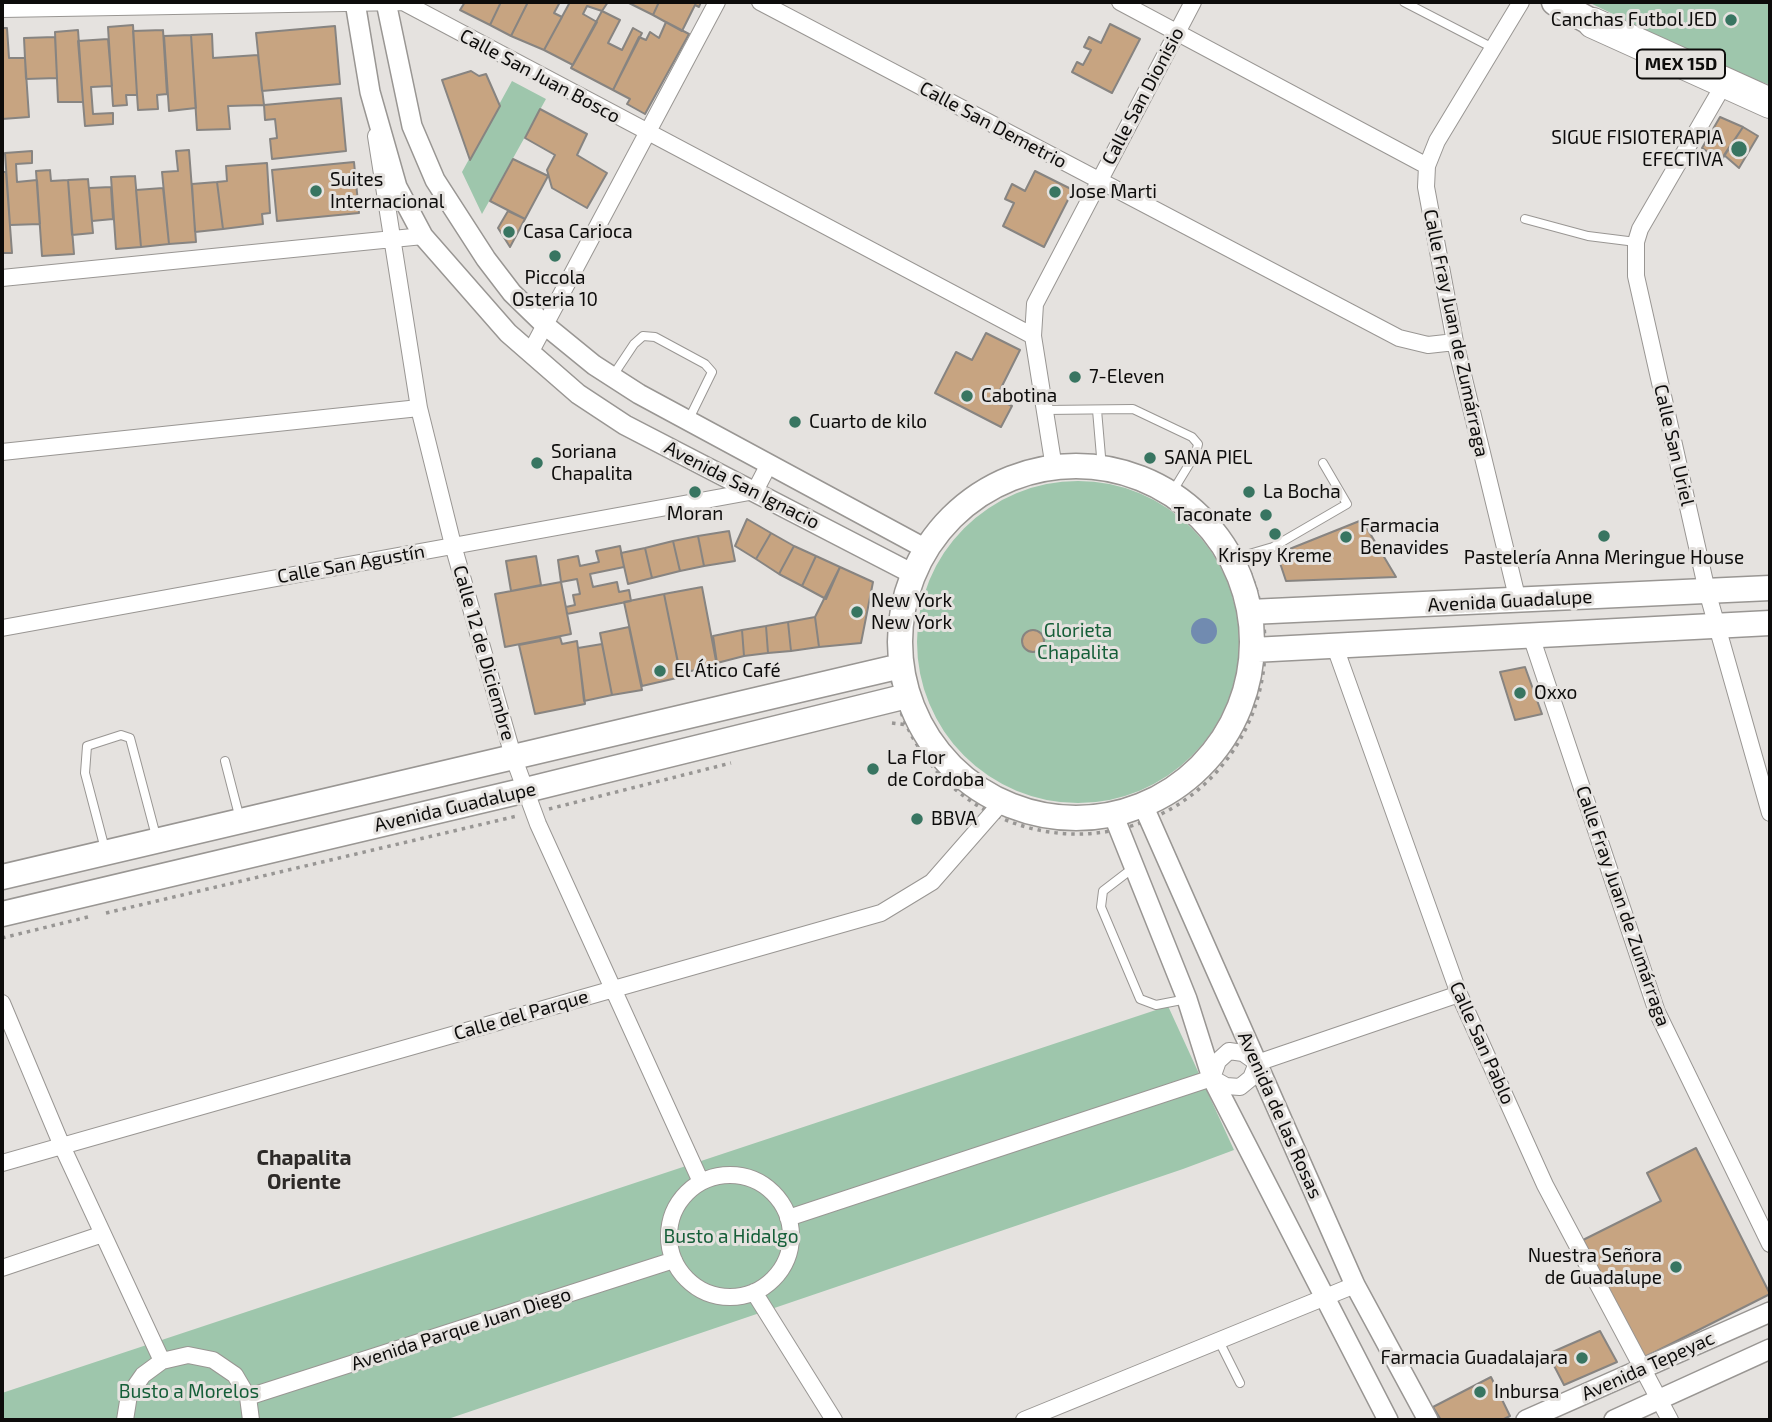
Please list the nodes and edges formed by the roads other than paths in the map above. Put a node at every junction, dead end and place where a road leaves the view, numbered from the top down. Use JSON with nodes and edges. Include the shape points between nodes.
{"nodes":[{"id":1,"x":386,"y":2,"type":"edge"},
{"id":2,"x":718,"y":2,"type":"edge"},
{"id":3,"x":760,"y":2,"type":"edge"},
{"id":4,"x":1120,"y":2,"type":"edge"},
{"id":5,"x":1192,"y":2,"type":"edge"},
{"id":6,"x":1404,"y":2,"type":"edge"},
{"id":7,"x":1521,"y":2,"type":"edge"},
{"id":8,"x":1555,"y":2,"type":"edge"},
{"id":9,"x":355,"y":3,"type":"edge"},
{"id":10,"x":2,"y":9,"type":"edge"},
{"id":11,"x":1593,"y":23,"type":"junction"},
{"id":12,"x":1176,"y":32,"type":"junction"},
{"id":13,"x":1493,"y":48,"type":"junction"},
{"id":14,"x":1720,"y":91,"type":"junction"},
{"id":15,"x":370,"y":92,"type":"junction"},
{"id":16,"x":1770,"y":103,"type":"edge"},
{"id":17,"x":1770,"y":118,"type":"edge"},
{"id":18,"x":647,"y":133,"type":"junction"},
{"id":19,"x":1427,"y":166,"type":"junction"},
{"id":20,"x":1098,"y":180,"type":"junction"},
{"id":21,"x":1525,"y":219,"type":"dead end"},
{"id":22,"x":423,"y":236,"type":"junction"},
{"id":23,"x":390,"y":239,"type":"junction"},
{"id":24,"x":1636,"y":242,"type":"junction"},
{"id":25,"x":2,"y":278,"type":"edge"},
{"id":26,"x":545,"y":325,"type":"junction"},
{"id":27,"x":1033,"y":336,"type":"junction"},
{"id":28,"x":1455,"y":342,"type":"junction"},
{"id":29,"x":530,"y":353,"type":"junction"},
{"id":30,"x":612,"y":377,"type":"junction"},
{"id":31,"x":419,"y":408,"type":"junction"},
{"id":32,"x":1045,"y":410,"type":"junction"},
{"id":33,"x":1097,"y":410,"type":"junction"},
{"id":34,"x":688,"y":422,"type":"junction"},
{"id":35,"x":2,"y":452,"type":"edge"},
{"id":36,"x":1323,"y":463,"type":"dead end"},
{"id":37,"x":768,"y":466,"type":"junction"},
{"id":38,"x":1054,"y":467,"type":"junction"},
{"id":39,"x":1102,"y":468,"type":"junction"},
{"id":40,"x":755,"y":491,"type":"junction"},
{"id":41,"x":1171,"y":494,"type":"junction"},
{"id":42,"x":453,"y":545,"type":"junction"},
{"id":43,"x":926,"y":549,"type":"junction"},
{"id":44,"x":1232,"y":559,"type":"junction"},
{"id":45,"x":913,"y":574,"type":"junction"},
{"id":46,"x":1770,"y":588,"type":"edge"},
{"id":47,"x":1707,"y":592,"type":"junction"},
{"id":48,"x":1518,"y":601,"type":"junction"},
{"id":49,"x":1250,"y":612,"type":"junction"},
{"id":50,"x":1770,"y":623,"type":"edge"},
{"id":51,"x":1717,"y":626,"type":"junction"},
{"id":52,"x":2,"y":628,"type":"edge"},
{"id":53,"x":1531,"y":636,"type":"junction"},
{"id":54,"x":1335,"y":647,"type":"junction"},
{"id":55,"x":1253,"y":650,"type":"junction"},
{"id":56,"x":896,"y":667,"type":"junction"},
{"id":57,"x":903,"y":697,"type":"junction"},
{"id":58,"x":513,"y":756,"type":"junction"},
{"id":59,"x":225,"y":761,"type":"dead end"},
{"id":60,"x":526,"y":790,"type":"junction"},
{"id":61,"x":1002,"y":802,"type":"junction"},
{"id":62,"x":1143,"y":805,"type":"junction"},
{"id":63,"x":1770,"y":813,"type":"edge"},
{"id":64,"x":1113,"y":814,"type":"junction"},
{"id":65,"x":240,"y":820,"type":"junction"},
{"id":66,"x":157,"y":840,"type":"junction"},
{"id":67,"x":106,"y":852,"type":"junction"},
{"id":68,"x":1136,"y":866,"type":"junction"},
{"id":69,"x":2,"y":877,"type":"edge"},
{"id":70,"x":2,"y":914,"type":"edge"},
{"id":71,"x":613,"y":989,"type":"junction"},
{"id":72,"x":1459,"y":994,"type":"junction"},
{"id":73,"x":1187,"y":999,"type":"junction"},
{"id":74,"x":2,"y":1003,"type":"edge"},
{"id":75,"x":1257,"y":1063,"type":"junction"},
{"id":76,"x":1212,"y":1077,"type":"junction"},
{"id":77,"x":62,"y":1146,"type":"junction"},
{"id":78,"x":2,"y":1163,"type":"edge"},
{"id":79,"x":701,"y":1182,"type":"junction"},
{"id":80,"x":788,"y":1218,"type":"junction"},
{"id":81,"x":103,"y":1234,"type":"junction"},
{"id":82,"x":1770,"y":1244,"type":"edge"},
{"id":83,"x":674,"y":1260,"type":"junction"},
{"id":84,"x":2,"y":1268,"type":"edge"},
{"id":85,"x":1354,"y":1285,"type":"junction"},
{"id":86,"x":754,"y":1292,"type":"junction"},
{"id":87,"x":1325,"y":1298,"type":"junction"},
{"id":88,"x":1770,"y":1312,"type":"edge"},
{"id":89,"x":1219,"y":1341,"type":"junction"},
{"id":90,"x":1770,"y":1349,"type":"edge"},
{"id":91,"x":162,"y":1361,"type":"junction"},
{"id":92,"x":1640,"y":1369,"type":"junction"},
{"id":93,"x":1240,"y":1383,"type":"dead end"},
{"id":94,"x":248,"y":1397,"type":"junction"},
{"id":95,"x":1658,"y":1401,"type":"junction"},
{"id":96,"x":125,"y":1420,"type":"edge"},
{"id":97,"x":251,"y":1420,"type":"edge"},
{"id":98,"x":834,"y":1420,"type":"edge"},
{"id":99,"x":1024,"y":1420,"type":"edge"},
{"id":100,"x":1388,"y":1420,"type":"edge"},
{"id":101,"x":1428,"y":1420,"type":"edge"},
{"id":102,"x":1526,"y":1420,"type":"edge"},
{"id":103,"x":1614,"y":1420,"type":"edge"},
{"id":104,"x":1670,"y":1420,"type":"edge"}],
"edges":[{"from":1,"to":9,"type":"street","name":"Calle San Juan Bosco"},
{"from":1,"to":18,"type":"street","name":"Calle San Juan Bosco","via":[[402,2]]},
{"from":1,"to":26,"type":"street","name":"Avenida San Ignacio","via":[[412,126],[435,180],[486,259]]},
{"from":2,"to":18,"type":"street"},
{"from":3,"to":20,"type":"street","name":"Calle San Demetrio"},
{"from":4,"to":12,"type":"street"},
{"from":5,"to":12,"type":"street","name":"Calle San Dionisio"},
{"from":6,"to":13,"type":"lane"},
{"from":7,"to":13,"type":"street","name":"Calle Fray Juan de Zumárraga"},
{"from":8,"to":11,"type":"highway","number":"MEX 15D"},
{"from":9,"to":10,"type":"street","name":"Calle San Juan Bosco"},
{"from":9,"to":15,"type":"street","name":"Avenida San Ignacio"},
{"from":11,"to":14,"type":"street"},
{"from":11,"to":16,"type":"highway","number":"MEX 15D"},
{"from":12,"to":19,"type":"street"},
{"from":12,"to":20,"type":"street","name":"Calle San Dionisio"},
{"from":13,"to":19,"type":"street","name":"Calle Fray Juan de Zumárraga"},
{"from":14,"to":17,"type":"street"},
{"from":14,"to":24,"type":"street","name":"Calle San Uriel"},
{"from":15,"to":22,"type":"street","name":"Avenida San Ignacio","via":[[397,187]]},
{"from":15,"to":23,"type":"street","name":"Calle 12 de Diciembre"},
{"from":18,"to":26,"type":"street"},
{"from":18,"to":27,"type":"street","name":"Calle San Juan Bosco"},
{"from":19,"to":28,"type":"street","name":"Calle Fray Juan de Zumárraga","via":[[1428,209]]},
{"from":20,"to":27,"type":"street","name":"Calle San Dionisio","via":[[1040,290]]},
{"from":20,"to":28,"type":"street","name":"Calle San Demetrio","via":[[1399,338],[1428,345]]},
{"from":21,"to":24,"type":"lane","via":[[1588,236]]},
{"from":22,"to":23,"type":"street"},
{"from":22,"to":29,"type":"street","name":"Avenida San Ignacio"},
{"from":23,"to":25,"type":"street"},
{"from":23,"to":31,"type":"street","name":"Calle 12 de Diciembre"},
{"from":24,"to":47,"type":"street","name":"Calle San Uriel","via":[[1636,276]]},
{"from":26,"to":29,"type":"street"},
{"from":26,"to":30,"type":"street","name":"Avenida San Ignacio"},
{"from":27,"to":32,"type":"street","name":"Calle San Dionisio"},
{"from":28,"to":48,"type":"street","name":"Calle Fray Juan de Zumárraga"},
{"from":29,"to":40,"type":"street","name":"Avenida San Ignacio","via":[[625,425]]},
{"from":30,"to":34,"type":"street","name":"Avenida San Ignacio"},
{"from":30,"to":34,"type":"lane","via":[[643,336],[655,337],[705,364],[712,372]]},
{"from":31,"to":35,"type":"street"},
{"from":31,"to":42,"type":"street","name":"Calle 12 de Diciembre"},
{"from":32,"to":33,"type":"lane"},
{"from":32,"to":38,"type":"street","name":"Calle San Dionisio"},
{"from":33,"to":39,"type":"lane"},
{"from":33,"to":41,"type":"lane","via":[[1133,409],[1192,437],[1198,444],[1196,453]]},
{"from":34,"to":37,"type":"street","name":"Avenida San Ignacio"},
{"from":36,"to":44,"type":"lane","via":[[1347,504],[1273,547]]},
{"from":37,"to":40,"type":"street"},
{"from":37,"to":43,"type":"street","name":"Avenida San Ignacio"},
{"from":38,"to":39,"type":"main road"},
{"from":38,"to":43,"type":"main road","via":[[1016,477],[981,494],[941,528]]},
{"from":39,"to":41,"type":"main road","via":[[1126,473]]},
{"from":40,"to":42,"type":"street","name":"Calle San Agustín"},
{"from":40,"to":45,"type":"street","name":"Avenida San Ignacio"},
{"from":41,"to":44,"type":"main road","via":[[1216,534]]},
{"from":42,"to":52,"type":"street","name":"Calle San Agustín"},
{"from":42,"to":58,"type":"street","name":"Calle 12 de Diciembre"},
{"from":43,"to":45,"type":"main road"},
{"from":44,"to":49,"type":"main road"},
{"from":45,"to":56,"type":"main road","via":[[902,614]]},
{"from":46,"to":47,"type":"main road","name":"Avenida Guadalupe"},
{"from":47,"to":48,"type":"main road","name":"Avenida Guadalupe"},
{"from":47,"to":51,"type":"street","name":"Calle San Uriel"},
{"from":48,"to":49,"type":"main road","name":"Avenida Guadalupe"},
{"from":49,"to":55,"type":"main road"},
{"from":50,"to":51,"type":"main road","name":"Avenida Guadalupe"},
{"from":51,"to":53,"type":"main road","name":"Avenida Guadalupe"},
{"from":51,"to":63,"type":"street","name":"Calle San Uriel"},
{"from":53,"to":54,"type":"main road","name":"Avenida Guadalupe"},
{"from":53,"to":82,"type":"street","name":"Calle Fray Juan de Zumárraga","via":[[1657,1012]]},
{"from":54,"to":55,"type":"main road","name":"Avenida Guadalupe"},
{"from":54,"to":72,"type":"street","name":"Calle San Pablo"},
{"from":55,"to":62,"type":"main road","via":[[1237,715],[1221,743],[1173,789]]},
{"from":56,"to":57,"type":"main road"},
{"from":56,"to":58,"type":"main road","name":"Avenida Guadalupe"},
{"from":57,"to":60,"type":"main road","name":"Avenida Guadalupe"},
{"from":57,"to":61,"type":"main road","via":[[943,758],[970,783]]},
{"from":58,"to":60,"type":"street","name":"Calle 12 de Diciembre"},
{"from":58,"to":65,"type":"main road","name":"Avenida Guadalupe"},
{"from":59,"to":65,"type":"lane"},
{"from":60,"to":70,"type":"main road","name":"Avenida Guadalupe"},
{"from":60,"to":71,"type":"street","name":"Calle 12 de Diciembre"},
{"from":61,"to":64,"type":"main road","via":[[1056,817]]},
{"from":61,"to":71,"type":"street","name":"Calle del Parque","via":[[932,882],[881,913]]},
{"from":62,"to":64,"type":"main road"},
{"from":62,"to":75,"type":"street","name":"Avenida de las Rosas"},
{"from":64,"to":68,"type":"street","name":"Avenida de las Rosas"},
{"from":65,"to":66,"type":"main road","name":"Avenida Guadalupe"},
{"from":66,"to":67,"type":"main road","name":"Avenida Guadalupe"},
{"from":66,"to":67,"type":"lane","via":[[130,738],[121,735],[87,746],[85,773]]},
{"from":67,"to":69,"type":"main road","name":"Avenida Guadalupe"},
{"from":68,"to":73,"type":"street","name":"Avenida de las Rosas"},
{"from":68,"to":73,"type":"lane","via":[[1103,891],[1101,907],[1140,999],[1156,1005]]},
{"from":71,"to":77,"type":"street","name":"Calle del Parque"},
{"from":71,"to":79,"type":"street","name":"Calle 12 de Diciembre"},
{"from":72,"to":75,"type":"street"},
{"from":72,"to":92,"type":"street","name":"Calle San Pablo","via":[[1545,1185]]},
{"from":73,"to":76,"type":"street","name":"Avenida de las Rosas"},
{"from":74,"to":77,"type":"street"},
{"from":75,"to":76,"type":"street","via":[[1251,1078],[1240,1087],[1226,1086]]},
{"from":75,"to":76,"type":"street","via":[[1243,1053],[1229,1051],[1218,1061]]},
{"from":75,"to":85,"type":"street","name":"Avenida de las Rosas"},
{"from":76,"to":80,"type":"street"},
{"from":76,"to":87,"type":"street","name":"Avenida de las Rosas"},
{"from":77,"to":78,"type":"street","name":"Calle del Parque"},
{"from":77,"to":81,"type":"street"},
{"from":79,"to":80,"type":"street","via":[[727,1175],[753,1179],[775,1195]]},
{"from":79,"to":83,"type":"street","via":[[681,1199],[670,1222]]},
{"from":80,"to":86,"type":"street","via":[[788,1255],[775,1277]]},
{"from":81,"to":84,"type":"street"},
{"from":81,"to":91,"type":"street"},
{"from":83,"to":86,"type":"street","via":[[690,1282],[714,1294]]},
{"from":83,"to":94,"type":"street","name":"Avenida Parque Juan Diego"},
{"from":85,"to":87,"type":"street"},
{"from":85,"to":101,"type":"street","name":"Avenida de las Rosas"},
{"from":86,"to":98,"type":"street"},
{"from":87,"to":89,"type":"street"},
{"from":87,"to":100,"type":"street","name":"Avenida de las Rosas"},
{"from":88,"to":92,"type":"street","name":"Avenida Tepeyac"},
{"from":89,"to":93,"type":"lane"},
{"from":89,"to":99,"type":"street"},
{"from":90,"to":95,"type":"street","name":"Avenida Tepeyac"},
{"from":91,"to":94,"type":"street","via":[[188,1355],[214,1360],[235,1375]]},
{"from":91,"to":96,"type":"street","via":[[135,1384]]},
{"from":92,"to":95,"type":"street","name":"Calle San Pablo"},
{"from":92,"to":102,"type":"street","name":"Avenida Tepeyac"},
{"from":94,"to":97,"type":"street"},
{"from":95,"to":103,"type":"street","name":"Avenida Tepeyac"},
{"from":95,"to":104,"type":"street","name":"Calle San Pablo"}]}
